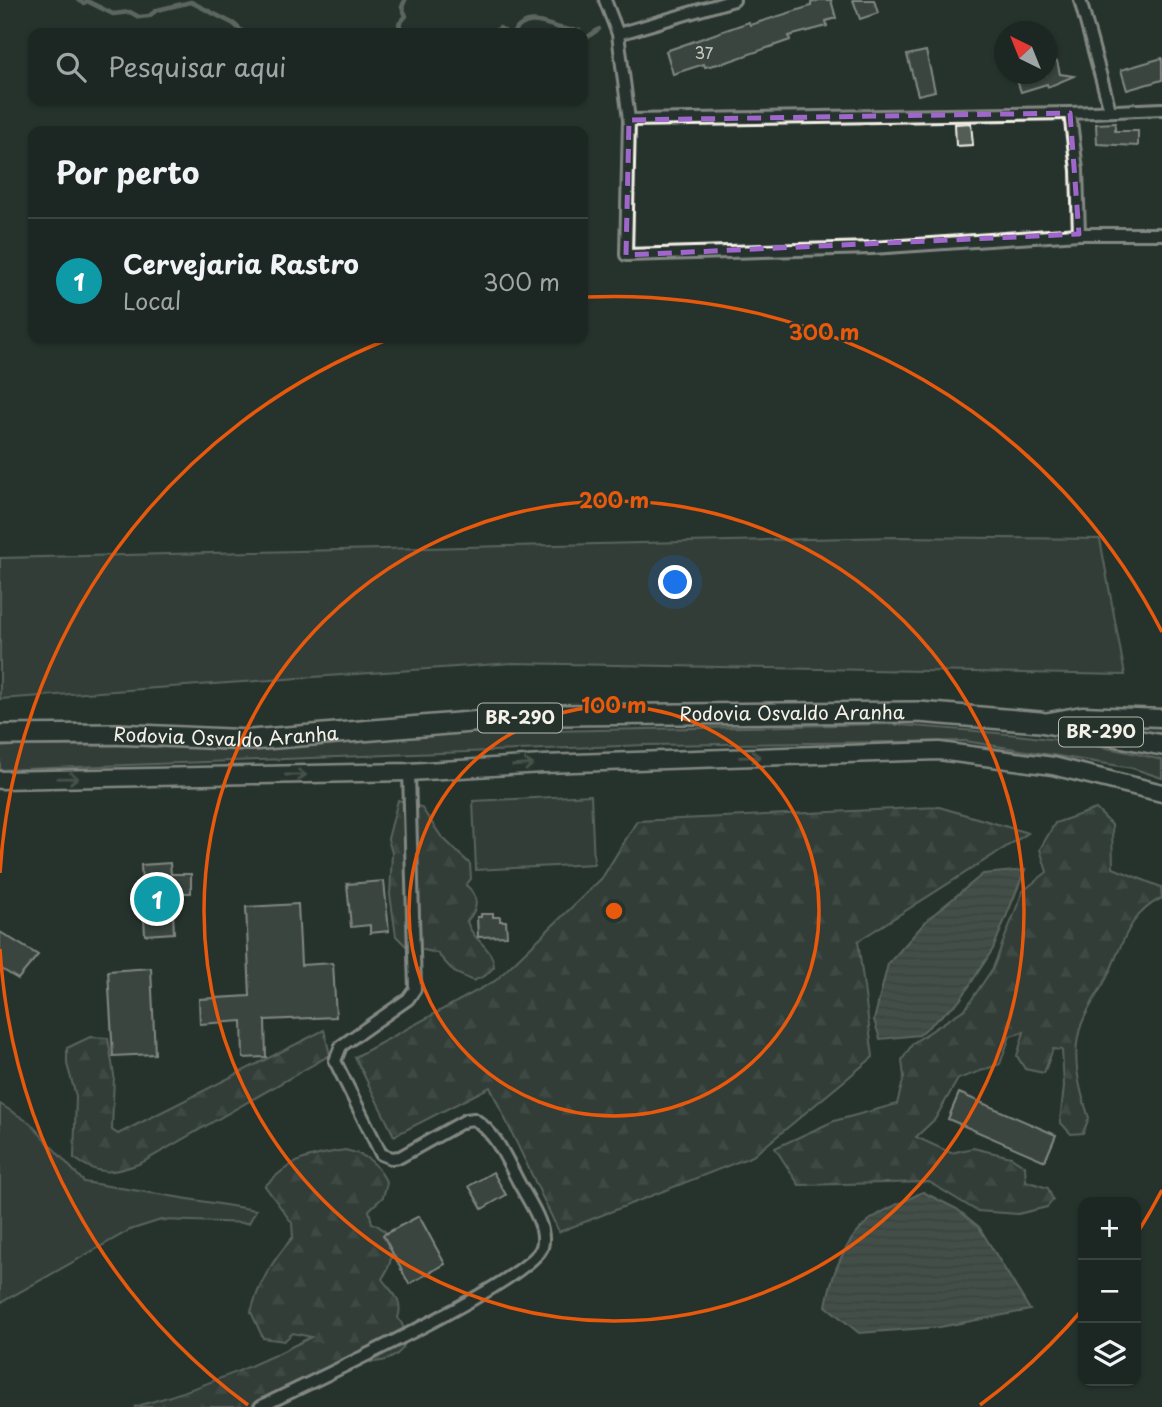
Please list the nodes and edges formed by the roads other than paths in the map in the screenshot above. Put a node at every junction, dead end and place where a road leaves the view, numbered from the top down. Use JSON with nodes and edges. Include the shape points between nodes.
{"nodes":[{"id":1,"x":605,"y":0,"type":"edge"},
{"id":2,"x":734,"y":0,"type":"edge"},
{"id":3,"x":1080,"y":0,"type":"edge"},
{"id":4,"x":618,"y":34,"type":"junction"},
{"id":5,"x":1162,"y":109,"type":"edge"},
{"id":6,"x":1110,"y":110,"type":"junction"},
{"id":7,"x":1070,"y":113,"type":"junction"},
{"id":8,"x":629,"y":120,"type":"junction"},
{"id":9,"x":1079,"y":234,"type":"junction"},
{"id":10,"x":1162,"y":234,"type":"edge"},
{"id":11,"x":1162,"y":718,"type":"edge"},
{"id":12,"x":1040,"y":722,"type":"junction"},
{"id":13,"x":0,"y":735,"type":"edge"},
{"id":14,"x":1162,"y":745,"type":"edge"},
{"id":15,"x":410,"y":772,"type":"junction"},
{"id":16,"x":0,"y":780,"type":"edge"},
{"id":17,"x":1162,"y":793,"type":"edge"},
{"id":18,"x":260,"y":1407,"type":"edge"}],
"edges":[{"from":1,"to":4,"type":"street"},
{"from":2,"to":4,"type":"street"},
{"from":3,"to":6,"type":"street"},
{"from":4,"to":8,"type":"street"},
{"from":5,"to":6,"type":"street"},
{"from":6,"to":7,"type":"street"},
{"from":7,"to":8,"type":"street"},
{"from":7,"to":9,"type":"street"},
{"from":8,"to":9,"type":"street","via":[[626,256],[872,248]]},
{"from":9,"to":10,"type":"street"},
{"from":11,"to":12,"type":"main road","via":[[1082,715]]},
{"from":12,"to":13,"type":"highway","name":"Rodovia Osvaldo Aranha","number":"BR-290","via":[[919,712],[679,712],[556,715],[251,740]]},
{"from":12,"to":14,"type":"highway","name":"Rodovia Osvaldo Aranha","number":"BR-290"},
{"from":16,"to":15,"type":"main road","one_way":true},
{"from":15,"to":17,"type":"main road","one_way":true,"via":[[939,751],[1053,766]]},
{"from":15,"to":18,"type":"street","via":[[415,989],[408,999],[341,1046],[335,1061],[382,1154],[400,1157],[466,1120],[474,1119],[490,1130],[531,1206],[543,1243],[534,1261],[494,1286]]}]}
